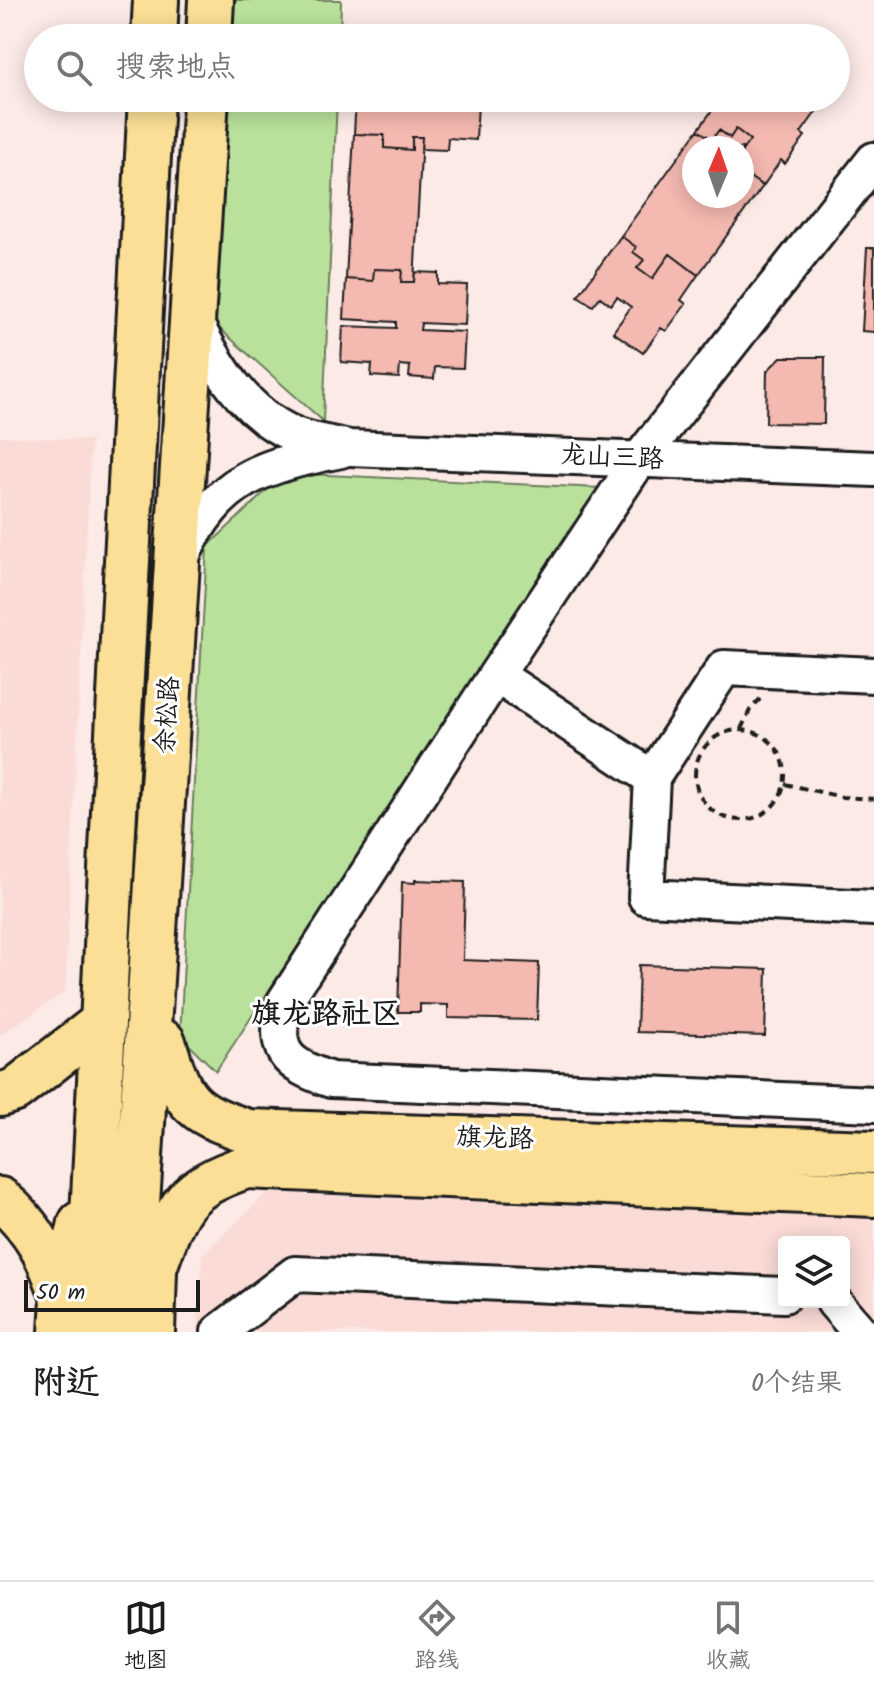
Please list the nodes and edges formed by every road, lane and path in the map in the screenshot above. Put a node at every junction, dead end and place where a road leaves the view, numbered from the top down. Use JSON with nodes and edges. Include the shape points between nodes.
{"nodes":[{"id":1,"x":156,"y":0,"type":"edge"},
{"id":2,"x":211,"y":0,"type":"edge"},
{"id":3,"x":155,"y":24,"type":"edge"},
{"id":4,"x":210,"y":24,"type":"edge"},
{"id":5,"x":150,"y":112,"type":"edge"},
{"id":6,"x":205,"y":112,"type":"edge"},
{"id":7,"x":874,"y":160,"type":"edge"},
{"id":8,"x":194,"y":320,"type":"junction"},
{"id":9,"x":350,"y":448,"type":"junction"},
{"id":10,"x":639,"y":460,"type":"junction"},
{"id":11,"x":874,"y":469,"type":"edge"},
{"id":12,"x":179,"y":563,"type":"junction"},
{"id":13,"x":496,"y":675,"type":"junction"},
{"id":14,"x":874,"y":675,"type":"edge"},
{"id":15,"x":652,"y":778,"type":"junction"},
{"id":16,"x":785,"y":784,"type":"junction"},
{"id":17,"x":874,"y":799,"type":"edge"},
{"id":18,"x":874,"y":908,"type":"edge"},
{"id":19,"x":154,"y":927,"type":"junction"},
{"id":20,"x":102,"y":1022,"type":"junction"},
{"id":21,"x":164,"y":1042,"type":"junction"},
{"id":22,"x":416,"y":1084,"type":"junction"},
{"id":23,"x":0,"y":1095,"type":"edge"},
{"id":24,"x":764,"y":1099,"type":"junction"},
{"id":25,"x":874,"y":1104,"type":"edge"},
{"id":26,"x":413,"y":1137,"type":"junction"},
{"id":27,"x":763,"y":1148,"type":"junction"},
{"id":28,"x":874,"y":1152,"type":"edge"},
{"id":29,"x":874,"y":1195,"type":"edge"},
{"id":30,"x":0,"y":1199,"type":"edge"},
{"id":31,"x":155,"y":1268,"type":"junction"},
{"id":32,"x":778,"y":1295,"type":"edge"},
{"id":33,"x":839,"y":1308,"type":"edge"},
{"id":34,"x":70,"y":1321,"type":"edge"},
{"id":35,"x":129,"y":1332,"type":"edge"},
{"id":36,"x":153,"y":1332,"type":"edge"},
{"id":37,"x":219,"y":1332,"type":"edge"},
{"id":38,"x":860,"y":1332,"type":"edge"}],
"edges":[{"from":1,"to":3,"type":"highway"},
{"from":2,"to":4,"type":"highway"},
{"from":5,"to":20,"type":"highway","name":"余松路"},
{"from":6,"to":8,"type":"highway","name":"余松路"},
{"from":7,"to":10,"type":"street"},
{"from":8,"to":9,"type":"street","via":[[212,359],[262,414],[296,435]]},
{"from":8,"to":12,"type":"highway","name":"余松路"},
{"from":9,"to":10,"type":"street","name":"龙山三路"},
{"from":9,"to":12,"type":"street","via":[[296,459],[230,488],[196,525]]},
{"from":10,"to":11,"type":"street","name":"龙山三路"},
{"from":10,"to":13,"type":"street"},
{"from":12,"to":19,"type":"highway","name":"余松路"},
{"from":13,"to":15,"type":"street"},
{"from":13,"to":22,"type":"street","via":[[285,1001],[278,1027],[284,1053],[302,1070],[331,1080]]},
{"from":14,"to":15,"type":"street","via":[[724,668]]},
{"from":15,"to":18,"type":"street","via":[[646,897]]},
{"from":16,"to":16,"type":"path","via":[[774,807],[751,820],[725,819],[704,805],[694,781],[698,755],[716,736],[741,729],[754,733],[766,738],[783,758]]},
{"from":16,"to":17,"type":"path"},
{"from":19,"to":21,"type":"main road"},
{"from":19,"to":35,"type":"highway","name":"余松路"},
{"from":20,"to":23,"type":"main road","via":[[15,1090]]},
{"from":20,"to":34,"type":"highway","name":"余松路","via":[[95,1155]]},
{"from":21,"to":26,"type":"main road","name":"旗龙路","via":[[176,1083],[193,1105],[217,1121],[248,1131]]},
{"from":21,"to":31,"type":"main road"},
{"from":22,"to":24,"type":"street"},
{"from":22,"to":26,"type":"street"},
{"from":24,"to":25,"type":"street"},
{"from":24,"to":27,"type":"street"},
{"from":26,"to":27,"type":"main road","name":"旗龙路"},
{"from":27,"to":28,"type":"main road","name":"旗龙路"},
{"from":29,"to":31,"type":"main road","via":[[246,1167],[191,1193],[175,1215]]},
{"from":30,"to":34,"type":"main road","via":[[33,1233],[51,1264]]},
{"from":31,"to":36,"type":"main road"},
{"from":32,"to":37,"type":"street","via":[[295,1274]]},
{"from":33,"to":38,"type":"street"}]}
